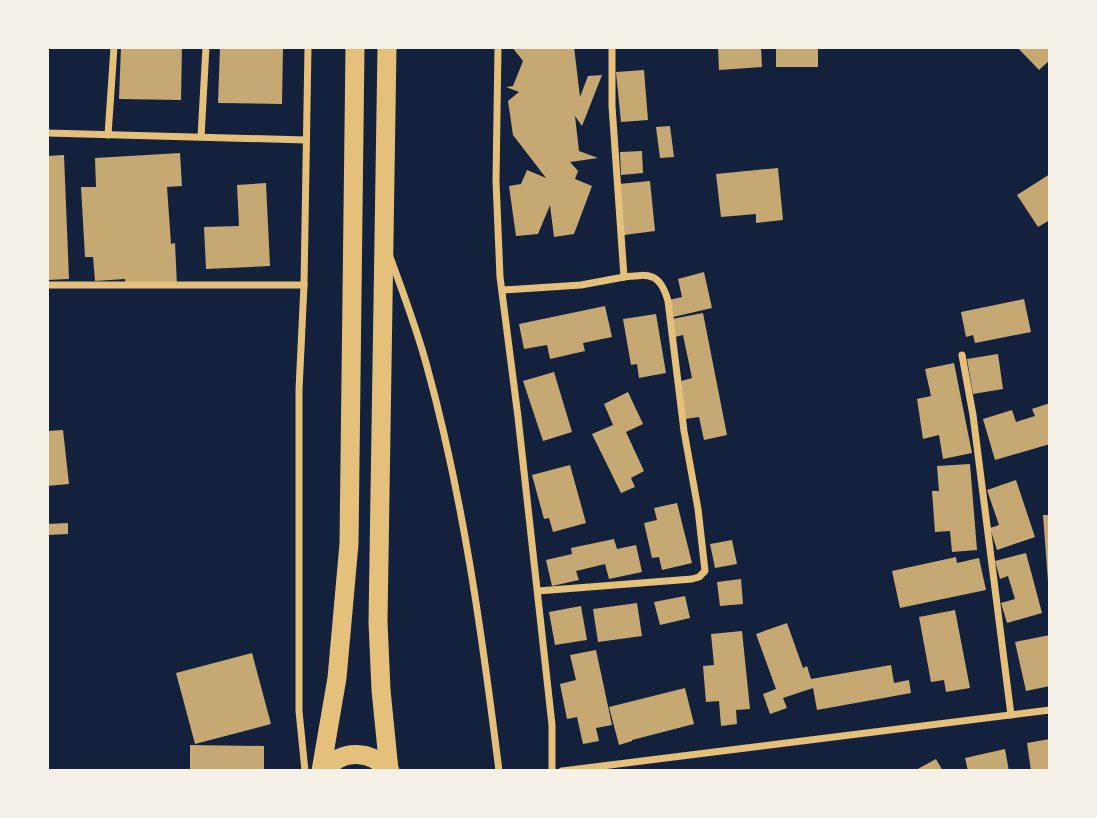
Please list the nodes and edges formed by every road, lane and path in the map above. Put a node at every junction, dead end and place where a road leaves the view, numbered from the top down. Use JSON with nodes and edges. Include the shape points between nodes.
{"nodes":[{"id":1,"x":114,"y":47,"type":"edge"},
{"id":2,"x":205,"y":47,"type":"edge"},
{"id":3,"x":308,"y":47,"type":"edge"},
{"id":4,"x":355,"y":47,"type":"edge"},
{"id":5,"x":387,"y":47,"type":"edge"},
{"id":6,"x":498,"y":47,"type":"edge"},
{"id":7,"x":612,"y":47,"type":"edge"},
{"id":8,"x":47,"y":134,"type":"edge"},
{"id":9,"x":108,"y":135,"type":"junction"},
{"id":10,"x":201,"y":138,"type":"junction"},
{"id":11,"x":306,"y":140,"type":"junction"},
{"id":12,"x":384,"y":240,"type":"junction"},
{"id":13,"x":624,"y":277,"type":"junction"},
{"id":14,"x":47,"y":285,"type":"edge"},
{"id":15,"x":304,"y":285,"type":"junction"},
{"id":16,"x":503,"y":290,"type":"junction"},
{"id":17,"x":962,"y":355,"type":"dead end"},
{"id":18,"x":537,"y":591,"type":"junction"},
{"id":19,"x":1050,"y":710,"type":"edge"},
{"id":20,"x":1011,"y":715,"type":"junction"},
{"id":21,"x":590,"y":769,"type":"edge"},
{"id":22,"x":390,"y":770,"type":"edge"},
{"id":23,"x":305,"y":771,"type":"edge"},
{"id":24,"x":322,"y":771,"type":"edge"},
{"id":25,"x":499,"y":771,"type":"edge"},
{"id":26,"x":552,"y":771,"type":"edge"},
{"id":27,"x":562,"y":771,"type":"edge"}],
"edges":[{"from":1,"to":9,"type":"street"},
{"from":2,"to":10,"type":"street"},
{"from":3,"to":11,"type":"street"},
{"from":4,"to":24,"type":"highway","via":[[349,544],[340,655]]},
{"from":5,"to":12,"type":"highway"},
{"from":6,"to":16,"type":"street","via":[[496,181]]},
{"from":7,"to":13,"type":"street"},
{"from":8,"to":9,"type":"street"},
{"from":9,"to":10,"type":"street"},
{"from":10,"to":11,"type":"street"},
{"from":11,"to":15,"type":"street"},
{"from":12,"to":22,"type":"highway","via":[[378,622]]},
{"from":12,"to":25,"type":"street","via":[[414,324],[444,438],[484,646]]},
{"from":13,"to":16,"type":"street"},
{"from":13,"to":18,"type":"street","via":[[647,274],[664,286],[666,293],[705,571],[692,579]]},
{"from":14,"to":15,"type":"street"},
{"from":15,"to":23,"type":"street","via":[[299,390],[299,711]]},
{"from":16,"to":18,"type":"street"},
{"from":17,"to":20,"type":"street"},
{"from":18,"to":26,"type":"street","via":[[552,725]]},
{"from":19,"to":20,"type":"street"},
{"from":20,"to":21,"type":"street"},
{"from":21,"to":27,"type":"street"},
{"from":22,"to":24,"type":"highway","via":[[373,757],[353,754]]}]}
